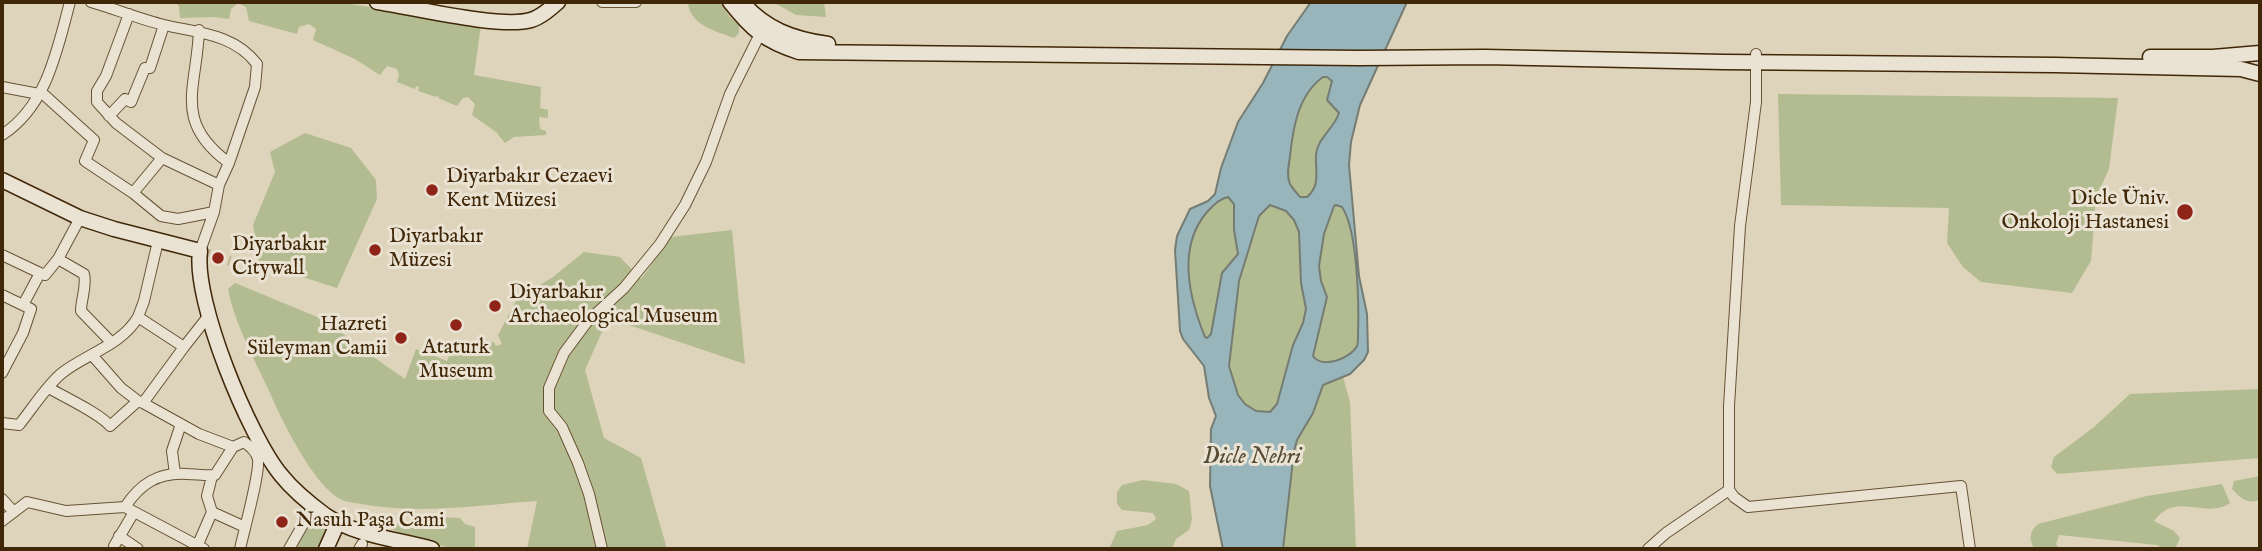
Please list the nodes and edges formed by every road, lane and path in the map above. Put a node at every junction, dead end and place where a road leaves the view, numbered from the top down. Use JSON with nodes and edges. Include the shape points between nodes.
{"nodes":[{"id":1,"x":71,"y":2,"type":"edge"},
{"id":2,"x":91,"y":2,"type":"edge"},
{"id":3,"x":377,"y":2,"type":"edge"},
{"id":4,"x":440,"y":2,"type":"edge"},
{"id":5,"x":546,"y":2,"type":"edge"},
{"id":6,"x":558,"y":2,"type":"edge"},
{"id":7,"x":602,"y":2,"type":"edge"},
{"id":8,"x":636,"y":2,"type":"edge"},
{"id":9,"x":730,"y":2,"type":"edge"},
{"id":10,"x":742,"y":2,"type":"edge"},
{"id":11,"x":129,"y":14,"type":"junction"},
{"id":12,"x":164,"y":25,"type":"junction"},
{"id":13,"x":762,"y":29,"type":"junction"},
{"id":14,"x":199,"y":30,"type":"junction"},
{"id":15,"x":2260,"y":53,"type":"edge"},
{"id":16,"x":1756,"y":58,"type":"junction"},
{"id":17,"x":2260,"y":74,"type":"edge"},
{"id":18,"x":2,"y":87,"type":"edge"},
{"id":19,"x":40,"y":93,"type":"junction"},
{"id":20,"x":109,"y":116,"type":"junction"},
{"id":21,"x":2,"y":135,"type":"edge"},
{"id":22,"x":162,"y":158,"type":"junction"},
{"id":23,"x":229,"y":163,"type":"junction"},
{"id":24,"x":2,"y":180,"type":"edge"},
{"id":25,"x":219,"y":185,"type":"junction"},
{"id":26,"x":133,"y":193,"type":"junction"},
{"id":27,"x":214,"y":212,"type":"junction"},
{"id":28,"x":80,"y":218,"type":"junction"},
{"id":29,"x":158,"y":241,"type":"junction"},
{"id":30,"x":200,"y":251,"type":"junction"},
{"id":31,"x":2,"y":255,"type":"edge"},
{"id":32,"x":58,"y":259,"type":"junction"},
{"id":33,"x":40,"y":273,"type":"junction"},
{"id":34,"x":2,"y":296,"type":"edge"},
{"id":35,"x":23,"y":305,"type":"junction"},
{"id":36,"x":210,"y":314,"type":"junction"},
{"id":37,"x":138,"y":317,"type":"junction"},
{"id":38,"x":111,"y":342,"type":"junction"},
{"id":39,"x":184,"y":347,"type":"junction"},
{"id":40,"x":92,"y":355,"type":"junction"},
{"id":41,"x":2,"y":373,"type":"edge"},
{"id":42,"x":49,"y":388,"type":"junction"},
{"id":43,"x":141,"y":402,"type":"junction"},
{"id":44,"x":2,"y":423,"type":"edge"},
{"id":45,"x":181,"y":424,"type":"junction"},
{"id":46,"x":233,"y":447,"type":"junction"},
{"id":47,"x":175,"y":474,"type":"junction"},
{"id":48,"x":212,"y":476,"type":"junction"},
{"id":49,"x":1729,"y":490,"type":"junction"},
{"id":50,"x":2,"y":499,"type":"edge"},
{"id":51,"x":314,"y":505,"type":"junction"},
{"id":52,"x":130,"y":509,"type":"junction"},
{"id":53,"x":13,"y":511,"type":"junction"},
{"id":54,"x":212,"y":512,"type":"junction"},
{"id":55,"x":2,"y":522,"type":"edge"},
{"id":56,"x":338,"y":522,"type":"junction"},
{"id":57,"x":245,"y":527,"type":"junction"},
{"id":58,"x":120,"y":536,"type":"junction"},
{"id":59,"x":114,"y":546,"type":"dead end"},
{"id":60,"x":428,"y":548,"type":"edge"},
{"id":61,"x":138,"y":549,"type":"edge"},
{"id":62,"x":199,"y":549,"type":"edge"},
{"id":63,"x":240,"y":549,"type":"edge"},
{"id":64,"x":289,"y":549,"type":"edge"},
{"id":65,"x":326,"y":549,"type":"edge"},
{"id":66,"x":602,"y":549,"type":"edge"},
{"id":67,"x":1648,"y":549,"type":"edge"},
{"id":68,"x":1970,"y":549,"type":"edge"}],
"edges":[{"from":1,"to":19,"type":"street"},
{"from":2,"to":11,"type":"street"},
{"from":3,"to":6,"type":"main road","via":[[508,21],[530,20]]},
{"from":4,"to":5,"type":"main road","via":[[514,14]]},
{"from":7,"to":8,"type":"street"},
{"from":9,"to":13,"type":"main road"},
{"from":10,"to":13,"type":"main road"},
{"from":11,"to":12,"type":"street"},
{"from":11,"to":20,"type":"street","via":[[97,91],[97,102]]},
{"from":12,"to":14,"type":"street"},
{"from":12,"to":20,"type":"street","via":[[150,68],[145,68],[131,102],[125,99]]},
{"from":13,"to":16,"type":"main road","via":[[780,46],[799,52],[1335,51]]},
{"from":13,"to":66,"type":"street","via":[[685,205],[631,280],[587,322],[564,353],[549,388],[549,411],[562,427],[578,463]]},
{"from":14,"to":23,"type":"street","via":[[190,106],[212,150]]},
{"from":14,"to":23,"type":"street","via":[[230,41],[257,64],[258,75]]},
{"from":15,"to":16,"type":"main road","via":[[2114,58]]},
{"from":16,"to":17,"type":"main road","via":[[2241,69]]},
{"from":16,"to":49,"type":"street","via":[[1756,102],[1740,226]]},
{"from":18,"to":19,"type":"street"},
{"from":19,"to":21,"type":"street"},
{"from":19,"to":26,"type":"street","via":[[94,140],[85,161]]},
{"from":20,"to":22,"type":"street"},
{"from":22,"to":25,"type":"street"},
{"from":22,"to":26,"type":"street"},
{"from":23,"to":25,"type":"street"},
{"from":24,"to":28,"type":"main road"},
{"from":25,"to":27,"type":"street"},
{"from":26,"to":27,"type":"street","via":[[161,216],[178,219]]},
{"from":27,"to":30,"type":"street"},
{"from":28,"to":29,"type":"main road"},
{"from":28,"to":32,"type":"street"},
{"from":29,"to":30,"type":"main road"},
{"from":29,"to":37,"type":"street"},
{"from":30,"to":36,"type":"main road","via":[[199,272]]},
{"from":31,"to":33,"type":"street"},
{"from":32,"to":33,"type":"street","via":[[45,275]]},
{"from":32,"to":38,"type":"street","via":[[84,274],[81,312]]},
{"from":33,"to":35,"type":"street"},
{"from":34,"to":35,"type":"street"},
{"from":35,"to":41,"type":"street","via":[[31,309]]},
{"from":36,"to":39,"type":"street"},
{"from":36,"to":51,"type":"main road","via":[[224,364],[256,432],[281,475]]},
{"from":37,"to":38,"type":"street"},
{"from":37,"to":39,"type":"street"},
{"from":38,"to":40,"type":"street"},
{"from":39,"to":43,"type":"street"},
{"from":40,"to":42,"type":"street","via":[[60,374]]},
{"from":40,"to":43,"type":"street","via":[[121,388]]},
{"from":42,"to":43,"type":"street","via":[[104,417],[110,426]]},
{"from":42,"to":44,"type":"street","via":[[19,425]]},
{"from":43,"to":45,"type":"street"},
{"from":45,"to":46,"type":"street"},
{"from":45,"to":47,"type":"street","via":[[172,451]]},
{"from":46,"to":48,"type":"street"},
{"from":46,"to":57,"type":"street","via":[[244,442],[258,457]]},
{"from":47,"to":48,"type":"street"},
{"from":47,"to":52,"type":"street","via":[[147,482]]},
{"from":48,"to":54,"type":"street","via":[[207,496]]},
{"from":49,"to":67,"type":"street"},
{"from":49,"to":68,"type":"street","via":[[1748,507],[1961,486]]},
{"from":50,"to":53,"type":"street"},
{"from":51,"to":56,"type":"main road"},
{"from":51,"to":64,"type":"street"},
{"from":52,"to":53,"type":"street","via":[[66,511],[27,502]]},
{"from":52,"to":58,"type":"street"},
{"from":52,"to":62,"type":"street"},
{"from":53,"to":55,"type":"street"},
{"from":54,"to":57,"type":"street"},
{"from":54,"to":62,"type":"street"},
{"from":56,"to":60,"type":"main road"},
{"from":56,"to":65,"type":"main road"},
{"from":57,"to":63,"type":"street"},
{"from":58,"to":59,"type":"street"},
{"from":58,"to":61,"type":"street"}]}
